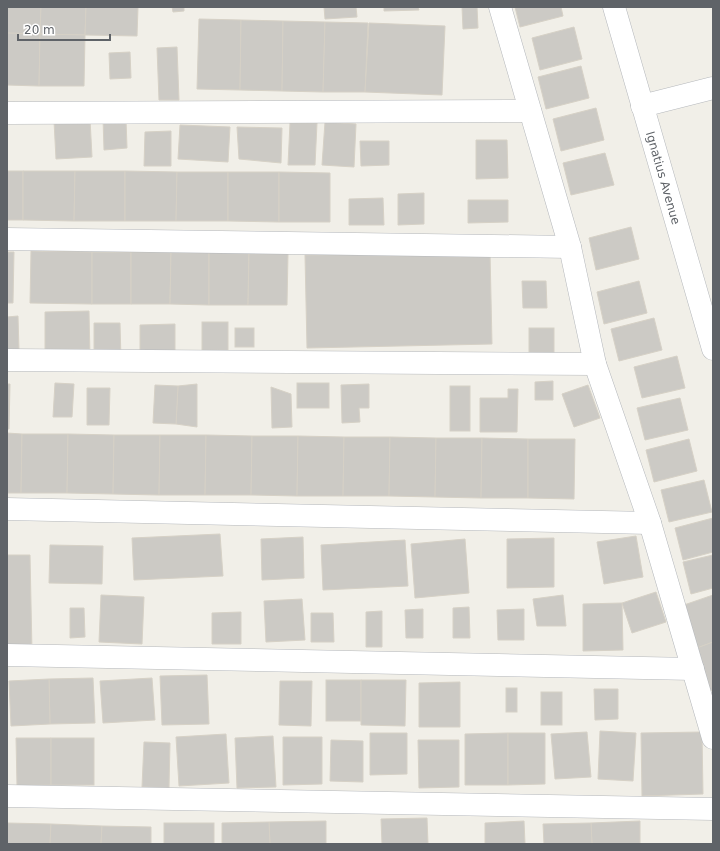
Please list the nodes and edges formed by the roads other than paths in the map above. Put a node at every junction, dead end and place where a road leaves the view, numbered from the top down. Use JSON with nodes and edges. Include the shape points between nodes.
{"nodes":[{"id":1,"x":500,"y":7,"type":"edge"},
{"id":2,"x":614,"y":7,"type":"edge"},
{"id":3,"x":713,"y":88,"type":"edge"},
{"id":4,"x":642,"y":106,"type":"junction"},
{"id":5,"x":530,"y":111,"type":"junction"},
{"id":6,"x":7,"y":113,"type":"edge"},
{"id":7,"x":7,"y":239,"type":"edge"},
{"id":8,"x":570,"y":247,"type":"junction"},
{"id":9,"x":713,"y":349,"type":"edge"},
{"id":10,"x":7,"y":360,"type":"edge"},
{"id":11,"x":595,"y":364,"type":"junction"},
{"id":12,"x":7,"y":509,"type":"edge"},
{"id":13,"x":650,"y":523,"type":"junction"},
{"id":14,"x":7,"y":655,"type":"edge"},
{"id":15,"x":693,"y":669,"type":"junction"},
{"id":16,"x":713,"y":738,"type":"edge"},
{"id":17,"x":7,"y":796,"type":"edge"},
{"id":18,"x":713,"y":810,"type":"edge"}],
"edges":[{"from":1,"to":5,"type":"street"},
{"from":2,"to":4,"type":"street","name":"Ignatius Avenue"},
{"from":3,"to":4,"type":"street"},
{"from":4,"to":9,"type":"street","name":"Ignatius Avenue"},
{"from":5,"to":6,"type":"street"},
{"from":5,"to":8,"type":"street"},
{"from":7,"to":8,"type":"street"},
{"from":8,"to":11,"type":"street"},
{"from":10,"to":11,"type":"street"},
{"from":11,"to":13,"type":"street"},
{"from":12,"to":13,"type":"street"},
{"from":13,"to":15,"type":"street"},
{"from":14,"to":15,"type":"street"},
{"from":15,"to":16,"type":"street"},
{"from":17,"to":18,"type":"street"}]}
